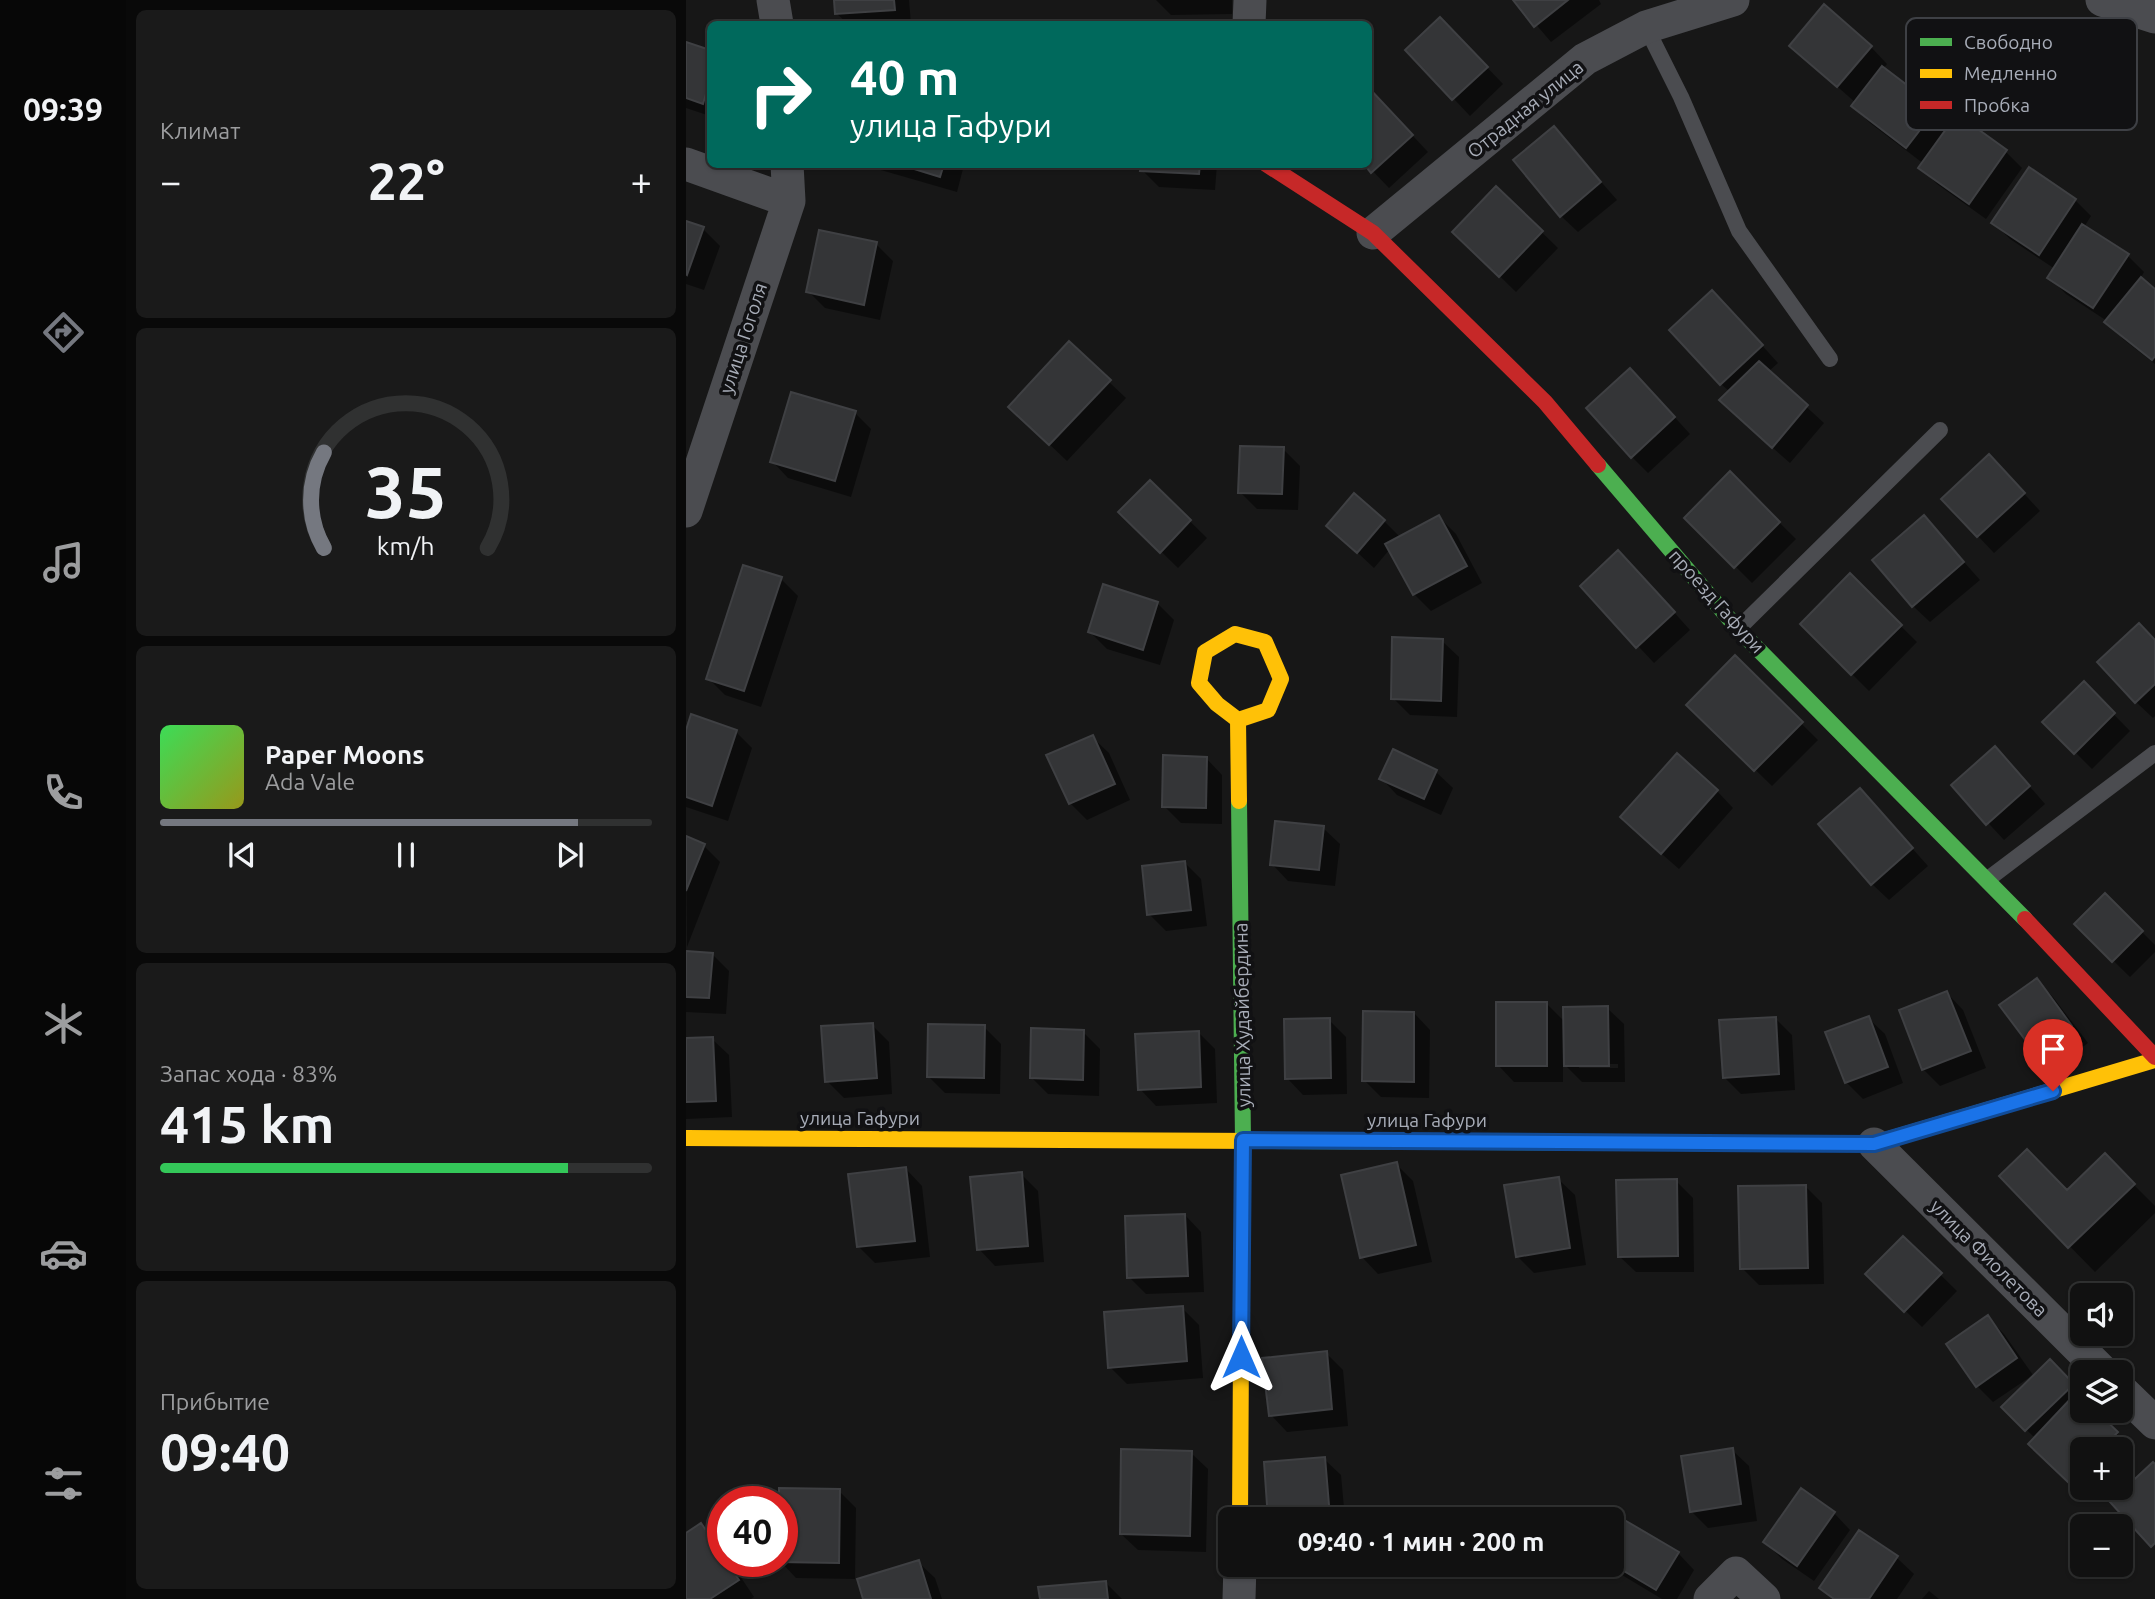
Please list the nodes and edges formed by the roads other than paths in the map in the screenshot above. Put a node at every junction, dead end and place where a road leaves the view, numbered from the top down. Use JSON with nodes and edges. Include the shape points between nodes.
{"nodes":[{"id":1,"x":773,"y":0,"type":"edge"},
{"id":2,"x":1250,"y":0,"type":"edge"},
{"id":3,"x":1733,"y":0,"type":"edge"},
{"id":4,"x":2102,"y":0,"type":"edge"},
{"id":5,"x":2155,"y":17,"type":"edge"},
{"id":6,"x":776,"y":21,"type":"edge"},
{"id":7,"x":1249,"y":21,"type":"edge"},
{"id":8,"x":1646,"y":27,"type":"junction"},
{"id":9,"x":686,"y":164,"type":"edge"},
{"id":10,"x":787,"y":168,"type":"edge"},
{"id":11,"x":1272,"y":168,"type":"edge"},
{"id":12,"x":789,"y":201,"type":"junction"},
{"id":13,"x":1373,"y":233,"type":"junction"},
{"id":14,"x":1830,"y":359,"type":"dead end"},
{"id":15,"x":1940,"y":430,"type":"dead end"},
{"id":16,"x":686,"y":511,"type":"edge"},
{"id":17,"x":1738,"y":629,"type":"junction"},
{"id":18,"x":1238,"y":720,"type":"junction"},
{"id":19,"x":2155,"y":753,"type":"edge"},
{"id":20,"x":1989,"y":880,"type":"junction"},
{"id":21,"x":2155,"y":1059,"type":"edge"},
{"id":22,"x":686,"y":1138,"type":"edge"},
{"id":23,"x":1243,"y":1140,"type":"junction"},
{"id":24,"x":1874,"y":1144,"type":"junction"},
{"id":25,"x":2091,"y":1360,"type":"edge"},
{"id":26,"x":2133,"y":1402,"type":"edge"},
{"id":27,"x":2155,"y":1423,"type":"edge"},
{"id":28,"x":1240,"y":1507,"type":"edge"},
{"id":29,"x":1240,"y":1577,"type":"edge"},
{"id":30,"x":1239,"y":1599,"type":"edge"},
{"id":31,"x":1710,"y":1599,"type":"edge"},
{"id":32,"x":1764,"y":1599,"type":"edge"}],
"edges":[{"from":1,"to":6,"type":"street"},
{"from":2,"to":7,"type":"street"},
{"from":3,"to":8,"type":"street","name":"Отрадная улица"},
{"from":4,"to":5,"type":"street"},
{"from":8,"to":13,"type":"street","name":"Отрадная улица","via":[[1585,59]]},
{"from":8,"to":14,"type":"lane","via":[[1739,231]]},
{"from":9,"to":12,"type":"street"},
{"from":10,"to":12,"type":"street","name":"улица Гоголя"},
{"from":11,"to":13,"type":"street","name":"проезд Гафури"},
{"from":12,"to":16,"type":"street","name":"улица Гоголя"},
{"from":13,"to":17,"type":"street","name":"проезд Гафури","via":[[1545,402]]},
{"from":15,"to":17,"type":"lane"},
{"from":17,"to":20,"type":"street","name":"проезд Гафури"},
{"from":18,"to":18,"type":"street","via":[[1268,710],[1281,679],[1265,642],[1235,634],[1205,652],[1199,682]]},
{"from":18,"to":23,"type":"street","name":"улица Худайбердина"},
{"from":19,"to":20,"type":"lane"},
{"from":20,"to":21,"type":"street","name":"проезд Гафури"},
{"from":21,"to":24,"type":"street","name":"улица Гафури"},
{"from":22,"to":23,"type":"street","name":"улица Гафури"},
{"from":23,"to":24,"type":"street","name":"улица Гафури"},
{"from":23,"to":28,"type":"street","name":"улица Худайбердина"},
{"from":24,"to":25,"type":"street","name":"улица Фиолетова"},
{"from":26,"to":27,"type":"street"},
{"from":29,"to":30,"type":"street"},
{"from":31,"to":32,"type":"street","via":[[1737,1573]]}]}
